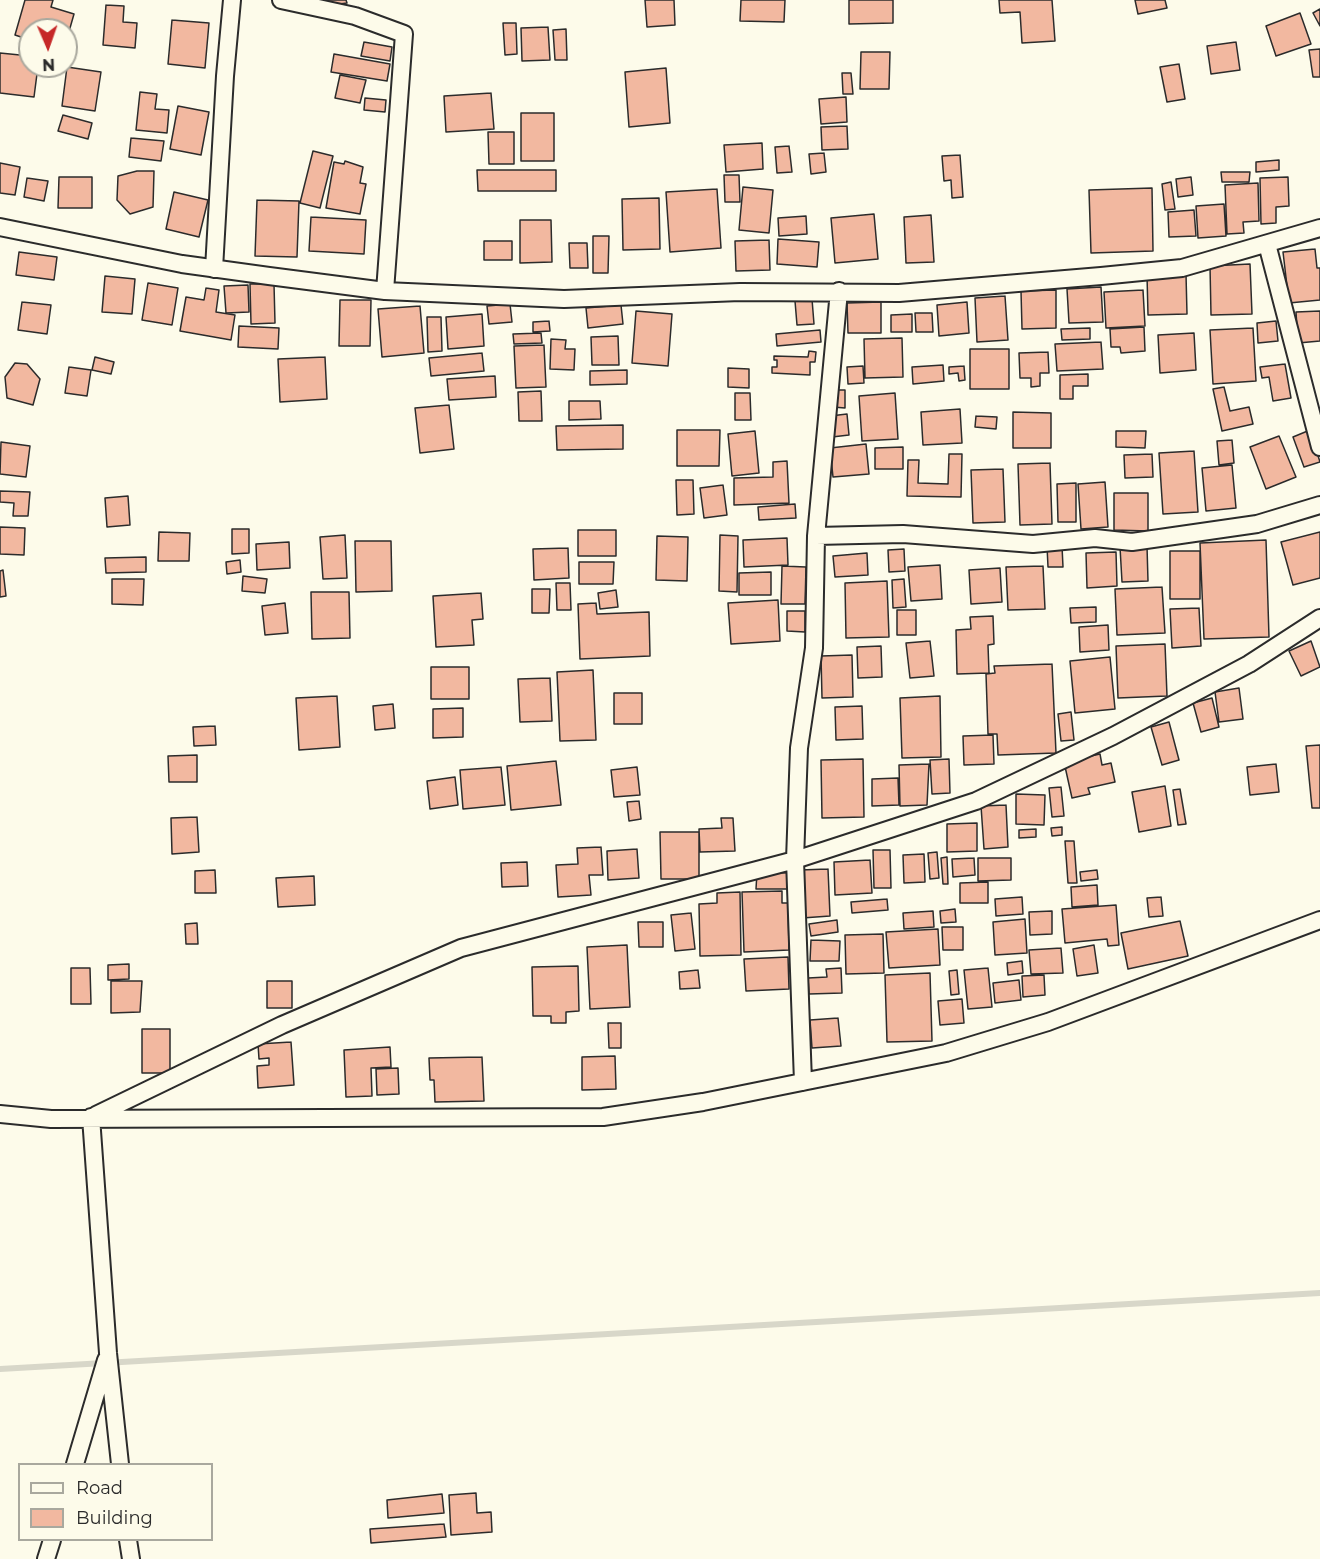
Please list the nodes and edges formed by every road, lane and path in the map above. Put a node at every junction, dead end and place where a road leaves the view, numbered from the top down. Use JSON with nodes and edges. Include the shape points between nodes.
{"nodes":[{"id":1,"x":232,"y":0,"type":"edge"},
{"id":2,"x":281,"y":0,"type":"edge"},
{"id":3,"x":0,"y":227,"type":"edge"},
{"id":4,"x":1320,"y":228,"type":"edge"},
{"id":5,"x":1267,"y":244,"type":"junction"},
{"id":6,"x":214,"y":269,"type":"junction"},
{"id":7,"x":385,"y":291,"type":"junction"},
{"id":8,"x":839,"y":291,"type":"junction"},
{"id":9,"x":1320,"y":447,"type":"edge"},
{"id":10,"x":1320,"y":505,"type":"edge"},
{"id":11,"x":816,"y":536,"type":"junction"},
{"id":12,"x":1320,"y":618,"type":"edge"},
{"id":13,"x":795,"y":860,"type":"junction"},
{"id":14,"x":1320,"y":921,"type":"edge"},
{"id":15,"x":803,"y":1083,"type":"junction"},
{"id":16,"x":0,"y":1114,"type":"edge"},
{"id":17,"x":91,"y":1117,"type":"junction"},
{"id":18,"x":108,"y":1353,"type":"junction"},
{"id":19,"x":75,"y":1463,"type":"edge"},
{"id":20,"x":120,"y":1463,"type":"edge"},
{"id":21,"x":51,"y":1541,"type":"edge"},
{"id":22,"x":128,"y":1541,"type":"edge"},
{"id":23,"x":46,"y":1559,"type":"edge"},
{"id":24,"x":130,"y":1559,"type":"edge"}],
"edges":[{"from":1,"to":6,"type":"street"},
{"from":2,"to":7,"type":"street","via":[[355,16],[404,34]]},
{"from":3,"to":6,"type":"street"},
{"from":4,"to":5,"type":"street"},
{"from":5,"to":8,"type":"street","via":[[1182,268],[899,293]]},
{"from":5,"to":9,"type":"street"},
{"from":6,"to":7,"type":"street"},
{"from":7,"to":8,"type":"street","via":[[564,299]]},
{"from":8,"to":11,"type":"street"},
{"from":10,"to":11,"type":"street","via":[[1257,524],[1132,542],[1095,538],[1033,544],[903,534]]},
{"from":11,"to":13,"type":"street","via":[[814,648],[799,748]]},
{"from":12,"to":13,"type":"street","via":[[1249,664],[1113,736],[976,801]]},
{"from":13,"to":15,"type":"street"},
{"from":13,"to":17,"type":"street","via":[[461,948],[282,1025]]},
{"from":14,"to":15,"type":"street","via":[[1037,1026],[946,1053]]},
{"from":15,"to":17,"type":"street","via":[[603,1117]]},
{"from":16,"to":17,"type":"street","via":[[51,1119]]},
{"from":17,"to":18,"type":"street"},
{"from":18,"to":19,"type":"street"},
{"from":18,"to":20,"type":"street"},
{"from":21,"to":23,"type":"street"},
{"from":22,"to":24,"type":"street"}]}
